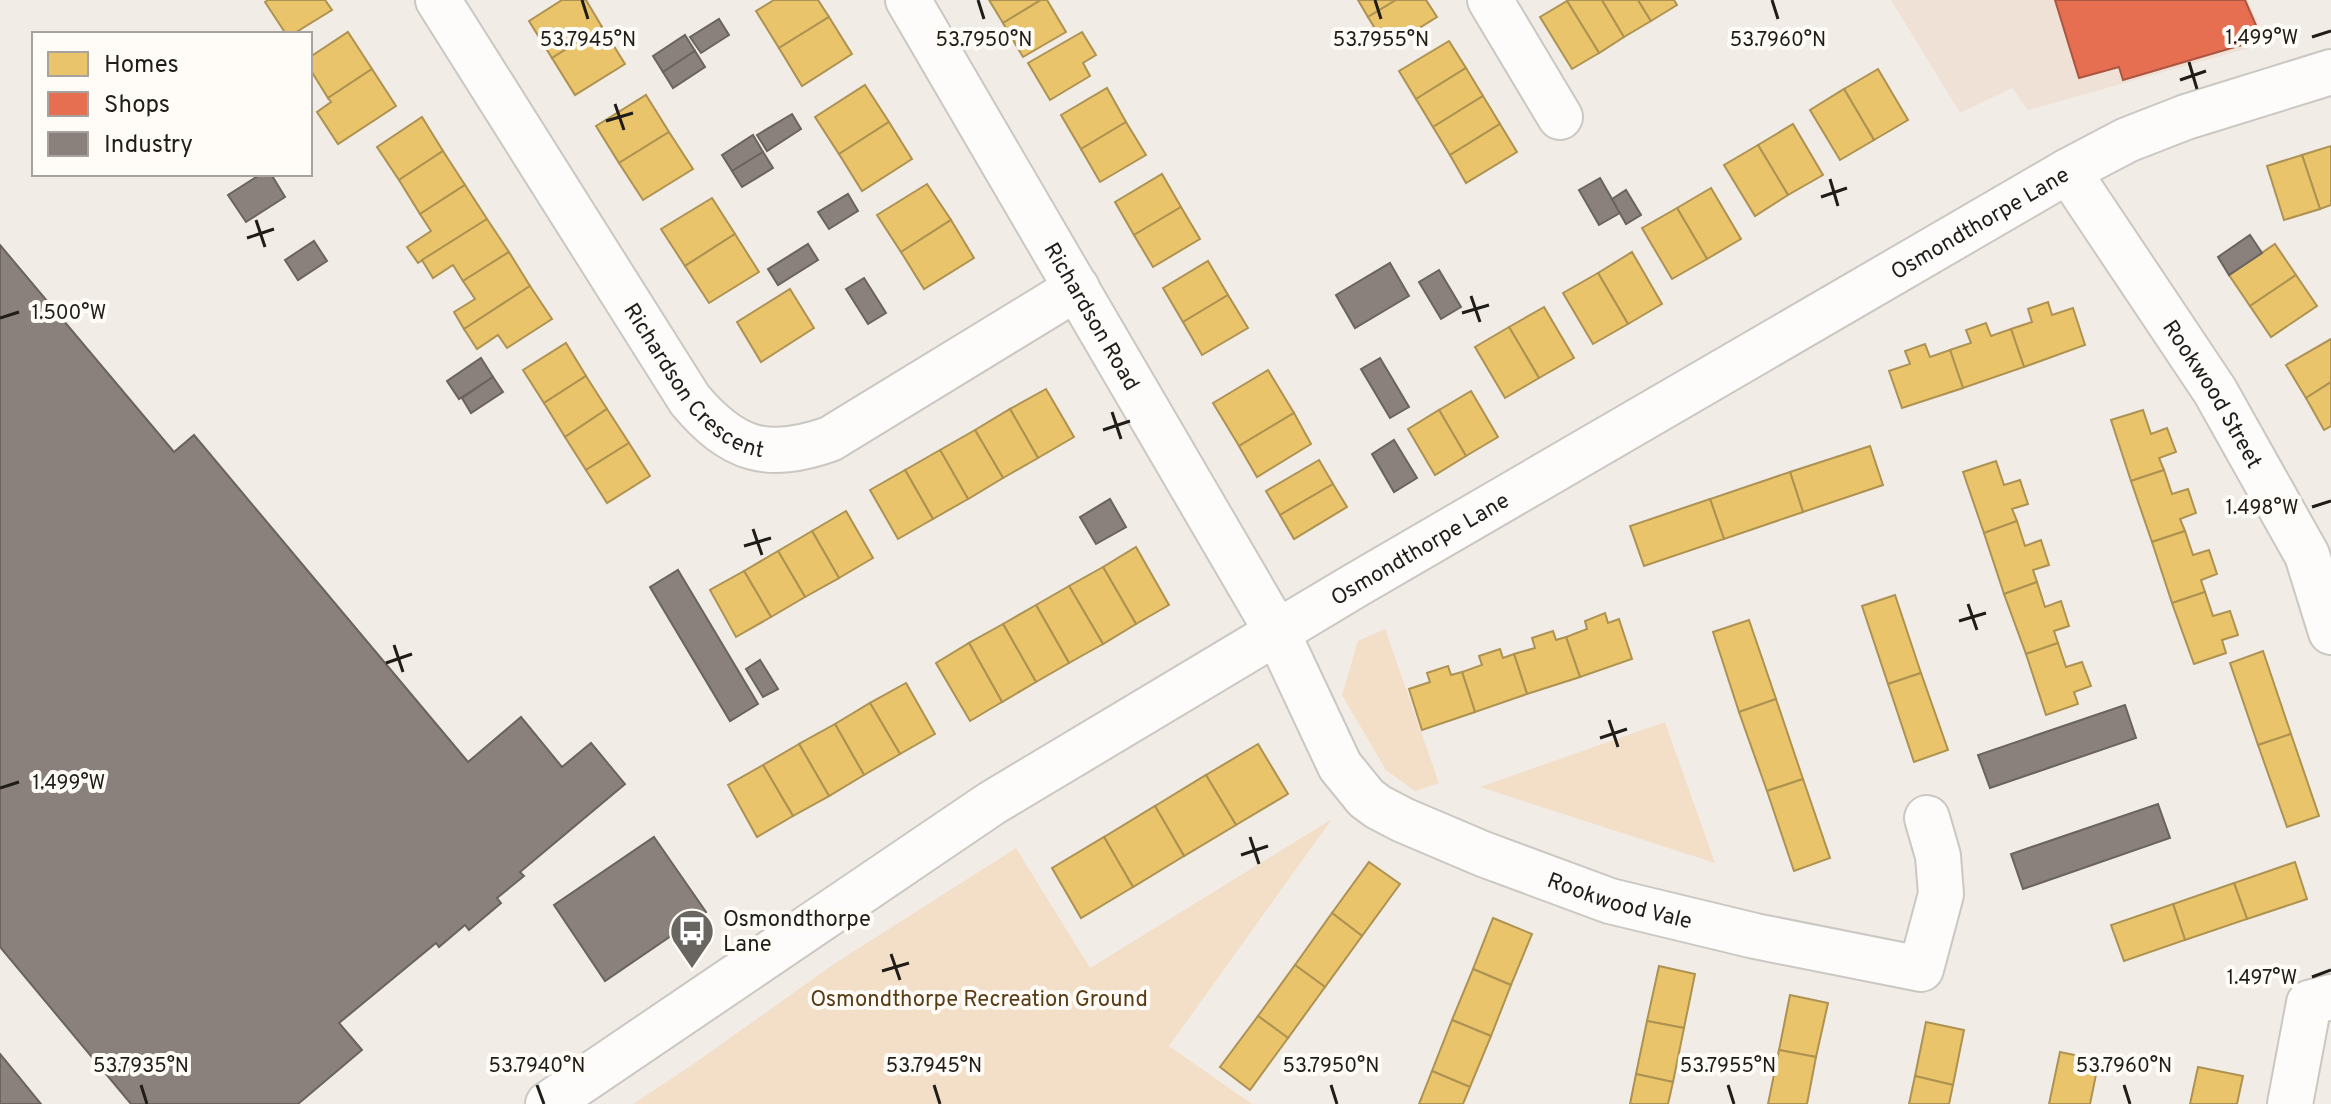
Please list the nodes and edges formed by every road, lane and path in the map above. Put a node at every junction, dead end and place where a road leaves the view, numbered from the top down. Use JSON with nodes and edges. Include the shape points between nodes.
{"nodes":[{"id":1,"x":438,"y":0,"type":"edge"},
{"id":2,"x":908,"y":0,"type":"edge"},
{"id":3,"x":1490,"y":0,"type":"edge"},
{"id":4,"x":2331,"y":72,"type":"edge"},
{"id":5,"x":1560,"y":117,"type":"dead end"},
{"id":6,"x":2068,"y":171,"type":"junction"},
{"id":7,"x":1077,"y":288,"type":"junction"},
{"id":8,"x":2319,"y":556,"type":"edge"},
{"id":9,"x":1277,"y":632,"type":"junction"},
{"id":10,"x":2331,"y":632,"type":"edge"},
{"id":11,"x":1927,"y":818,"type":"dead end"},
{"id":12,"x":2331,"y":997,"type":"edge"},
{"id":13,"x":548,"y":1104,"type":"edge"},
{"id":14,"x":2290,"y":1104,"type":"edge"}],
"edges":[{"from":1,"to":7,"type":"street","name":"Richardson Crescent","via":[[690,400],[711,425],[737,442],[778,450],[830,439]]},
{"from":2,"to":7,"type":"street","name":"Richardson Road"},
{"from":3,"to":5,"type":"street"},
{"from":4,"to":6,"type":"street","name":"Osmondthorpe Lane","via":[[2186,117]]},
{"from":6,"to":8,"type":"street","name":"Rookwood Street"},
{"from":6,"to":9,"type":"street","name":"Osmondthorpe Lane"},
{"from":7,"to":9,"type":"street","name":"Richardson Road"},
{"from":8,"to":10,"type":"street","name":"Rookwood Street"},
{"from":9,"to":11,"type":"street","name":"Rookwood Vale","via":[[1340,766],[1366,798],[1483,854],[1610,901],[1921,969],[1941,894]]},
{"from":9,"to":13,"type":"street","name":"Osmondthorpe Lane","via":[[992,803]]},
{"from":12,"to":14,"type":"street","via":[[2309,1003]]}]}
